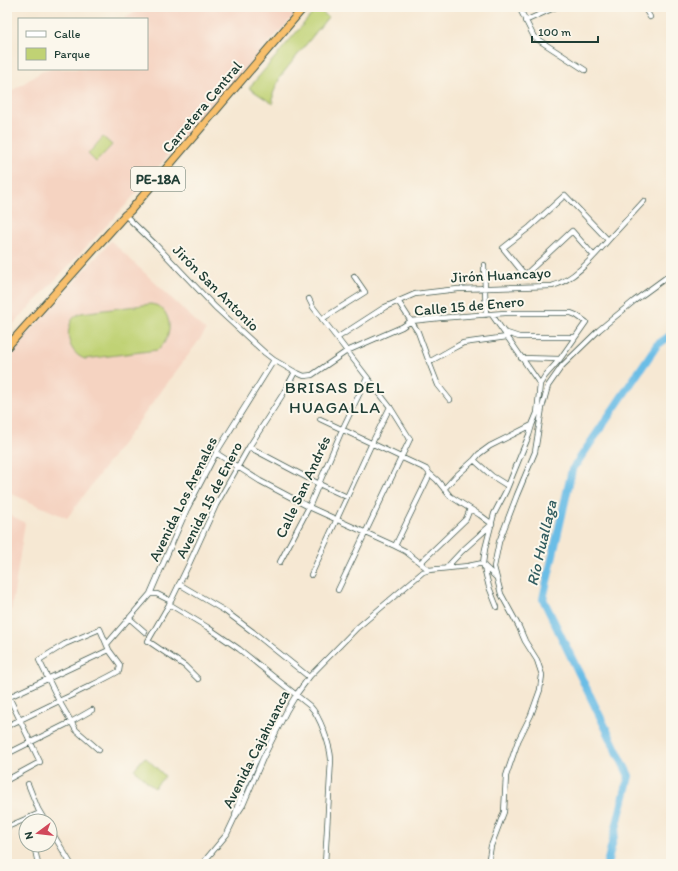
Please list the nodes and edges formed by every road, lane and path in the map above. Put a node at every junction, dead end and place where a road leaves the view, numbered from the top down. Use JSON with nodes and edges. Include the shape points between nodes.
{"nodes":[{"id":1,"x":304,"y":7,"type":"edge"},
{"id":2,"x":519,"y":7,"type":"edge"},
{"id":3,"x":556,"y":7,"type":"edge"},
{"id":4,"x":644,"y":7,"type":"edge"},
{"id":5,"x":650,"y":17,"type":"dead end"},
{"id":6,"x":526,"y":21,"type":"junction"},
{"id":7,"x":585,"y":70,"type":"dead end"},
{"id":8,"x":644,"y":201,"type":"dead end"},
{"id":9,"x":125,"y":215,"type":"junction"},
{"id":10,"x":608,"y":240,"type":"junction"},
{"id":11,"x":594,"y":256,"type":"junction"},
{"id":12,"x":484,"y":265,"type":"dead end"},
{"id":13,"x":671,"y":274,"type":"edge"},
{"id":14,"x":354,"y":276,"type":"dead end"},
{"id":15,"x":485,"y":288,"type":"junction"},
{"id":16,"x":310,"y":299,"type":"dead end"},
{"id":17,"x":398,"y":301,"type":"junction"},
{"id":18,"x":489,"y":315,"type":"junction"},
{"id":19,"x":322,"y":319,"type":"junction"},
{"id":20,"x":411,"y":321,"type":"junction"},
{"id":21,"x":504,"y":332,"type":"junction"},
{"id":22,"x":507,"y":337,"type":"junction"},
{"id":23,"x":576,"y":337,"type":"junction"},
{"id":24,"x":336,"y":338,"type":"junction"},
{"id":25,"x":7,"y":347,"type":"edge"},
{"id":26,"x":347,"y":351,"type":"junction"},
{"id":27,"x":521,"y":358,"type":"junction"},
{"id":28,"x":560,"y":358,"type":"junction"},
{"id":29,"x":274,"y":360,"type":"junction"},
{"id":30,"x":429,"y":362,"type":"junction"},
{"id":31,"x":295,"y":372,"type":"junction"},
{"id":32,"x":367,"y":378,"type":"junction"},
{"id":33,"x":540,"y":384,"type":"junction"},
{"id":34,"x":450,"y":400,"type":"dead end"},
{"id":35,"x":390,"y":407,"type":"junction"},
{"id":36,"x":320,"y":419,"type":"dead end"},
{"id":37,"x":532,"y":425,"type":"junction"},
{"id":38,"x":342,"y":430,"type":"junction"},
{"id":39,"x":372,"y":443,"type":"junction"},
{"id":40,"x":249,"y":447,"type":"junction"},
{"id":41,"x":216,"y":454,"type":"junction"},
{"id":42,"x":402,"y":457,"type":"junction"},
{"id":43,"x":474,"y":460,"type":"junction"},
{"id":44,"x":238,"y":467,"type":"junction"},
{"id":45,"x":430,"y":474,"type":"junction"},
{"id":46,"x":319,"y":484,"type":"junction"},
{"id":47,"x":508,"y":486,"type":"junction"},
{"id":48,"x":444,"y":489,"type":"junction"},
{"id":49,"x":347,"y":496,"type":"junction"},
{"id":50,"x":309,"y":507,"type":"junction"},
{"id":51,"x":470,"y":509,"type":"junction"},
{"id":52,"x":337,"y":519,"type":"junction"},
{"id":53,"x":492,"y":524,"type":"junction"},
{"id":54,"x":366,"y":532,"type":"junction"},
{"id":55,"x":395,"y":546,"type":"junction"},
{"id":56,"x":280,"y":562,"type":"dead end"},
{"id":57,"x":420,"y":563,"type":"junction"},
{"id":58,"x":483,"y":564,"type":"junction"},
{"id":59,"x":446,"y":568,"type":"junction"},
{"id":60,"x":429,"y":570,"type":"junction"},
{"id":61,"x":311,"y":575,"type":"dead end"},
{"id":62,"x":497,"y":578,"type":"junction"},
{"id":63,"x":179,"y":584,"type":"junction"},
{"id":64,"x":338,"y":590,"type":"dead end"},
{"id":65,"x":150,"y":594,"type":"junction"},
{"id":66,"x":170,"y":603,"type":"junction"},
{"id":67,"x":497,"y":608,"type":"dead end"},
{"id":68,"x":129,"y":618,"type":"junction"},
{"id":69,"x":145,"y":632,"type":"dead end"},
{"id":70,"x":107,"y":644,"type":"junction"},
{"id":71,"x":109,"y":650,"type":"junction"},
{"id":72,"x":309,"y":677,"type":"junction"},
{"id":73,"x":48,"y":679,"type":"junction"},
{"id":74,"x":198,"y":680,"type":"dead end"},
{"id":75,"x":296,"y":695,"type":"junction"},
{"id":76,"x":8,"y":697,"type":"edge"},
{"id":77,"x":58,"y":701,"type":"junction"},
{"id":78,"x":92,"y":710,"type":"dead end"},
{"id":79,"x":21,"y":720,"type":"junction"},
{"id":80,"x":71,"y":722,"type":"junction"},
{"id":81,"x":7,"y":726,"type":"edge"},
{"id":82,"x":31,"y":742,"type":"junction"},
{"id":83,"x":99,"y":750,"type":"dead end"},
{"id":84,"x":7,"y":754,"type":"edge"},
{"id":85,"x":7,"y":780,"type":"edge"},
{"id":86,"x":28,"y":784,"type":"dead end"},
{"id":87,"x":40,"y":813,"type":"edge"},
{"id":88,"x":18,"y":823,"type":"edge"},
{"id":89,"x":7,"y":827,"type":"edge"},
{"id":90,"x":58,"y":842,"type":"edge"},
{"id":91,"x":36,"y":853,"type":"edge"},
{"id":92,"x":38,"y":864,"type":"edge"},
{"id":93,"x":71,"y":864,"type":"edge"},
{"id":94,"x":202,"y":864,"type":"edge"},
{"id":95,"x":325,"y":864,"type":"edge"},
{"id":96,"x":488,"y":864,"type":"edge"}],
"edges":[{"from":1,"to":9,"type":"highway","name":"Carretera Central","number":"PE-18A"},
{"from":2,"to":6,"type":"street"},
{"from":3,"to":6,"type":"street"},
{"from":4,"to":5,"type":"street"},
{"from":6,"to":7,"type":"street","via":[[534,37]]},
{"from":8,"to":10,"type":"street","name":"Jirón Huancayo"},
{"from":9,"to":25,"type":"highway","name":"Carretera Central","number":"PE-18A"},
{"from":9,"to":29,"type":"street","name":"Jirón San Antonio","via":[[215,307]]},
{"from":10,"to":11,"type":"street","name":"Jirón Huancayo"},
{"from":10,"to":11,"type":"street","via":[[565,195],[503,248],[525,275],[572,232]]},
{"from":11,"to":15,"type":"street","name":"Jirón Huancayo","via":[[560,284]]},
{"from":12,"to":15,"type":"street"},
{"from":13,"to":62,"type":"street","via":[[598,330],[562,366],[548,386],[535,452],[499,542],[494,567]]},
{"from":14,"to":19,"type":"street","via":[[365,292]]},
{"from":15,"to":17,"type":"street","name":"Jirón Huancayo","via":[[415,294]]},
{"from":15,"to":18,"type":"street"},
{"from":16,"to":19,"type":"street"},
{"from":17,"to":20,"type":"street"},
{"from":17,"to":24,"type":"street","name":"Jirón Huancayo"},
{"from":18,"to":20,"type":"street","name":"Calle 15 de Enero"},
{"from":18,"to":21,"type":"street"},
{"from":18,"to":23,"type":"street","name":"Calle 15 de Enero","via":[[570,313],[586,322]]},
{"from":19,"to":24,"type":"street"},
{"from":20,"to":26,"type":"street","name":"Calle 15 de Enero"},
{"from":20,"to":30,"type":"street"},
{"from":21,"to":22,"type":"street"},
{"from":21,"to":23,"type":"street","via":[[519,336]]},
{"from":22,"to":27,"type":"street"},
{"from":22,"to":30,"type":"street","via":[[463,343]]},
{"from":23,"to":28,"type":"street"},
{"from":24,"to":26,"type":"street"},
{"from":26,"to":31,"type":"street","name":"Calle 15 de Enero","via":[[314,375],[304,376]]},
{"from":26,"to":32,"type":"street"},
{"from":27,"to":28,"type":"street"},
{"from":27,"to":33,"type":"street"},
{"from":28,"to":33,"type":"street"},
{"from":29,"to":31,"type":"street","name":"Jirón San Antonio"},
{"from":29,"to":41,"type":"street","name":"Avenida Los Arenales"},
{"from":30,"to":34,"type":"street","via":[[438,385]]},
{"from":31,"to":40,"type":"street","name":"Avenida 15 de Enero"},
{"from":32,"to":35,"type":"street"},
{"from":32,"to":38,"type":"street","name":"Calle San Andrés"},
{"from":33,"to":37,"type":"street","via":[[537,413]]},
{"from":35,"to":39,"type":"street"},
{"from":35,"to":42,"type":"street","via":[[410,439]]},
{"from":36,"to":38,"type":"street"},
{"from":37,"to":43,"type":"street","via":[[490,446]]},
{"from":37,"to":47,"type":"street"},
{"from":38,"to":39,"type":"street"},
{"from":38,"to":46,"type":"street","name":"Calle San Andrés"},
{"from":39,"to":42,"type":"street"},
{"from":39,"to":49,"type":"street"},
{"from":40,"to":44,"type":"street","name":"Avenida 15 de Enero"},
{"from":40,"to":46,"type":"street"},
{"from":41,"to":44,"type":"street"},
{"from":41,"to":65,"type":"street","name":"Avenida Los Arenales","via":[[186,511]]},
{"from":42,"to":45,"type":"street","via":[[426,469]]},
{"from":42,"to":54,"type":"street"},
{"from":43,"to":47,"type":"street"},
{"from":43,"to":48,"type":"street"},
{"from":44,"to":50,"type":"street"},
{"from":44,"to":63,"type":"street","name":"Avenida 15 de Enero","via":[[216,505]]},
{"from":45,"to":48,"type":"street"},
{"from":45,"to":55,"type":"street"},
{"from":46,"to":49,"type":"street"},
{"from":46,"to":50,"type":"street","name":"Calle San Andrés"},
{"from":47,"to":53,"type":"street","via":[[494,514]]},
{"from":48,"to":51,"type":"street"},
{"from":49,"to":52,"type":"street"},
{"from":50,"to":52,"type":"street"},
{"from":50,"to":56,"type":"street","name":"Calle San Andrés"},
{"from":51,"to":53,"type":"street"},
{"from":51,"to":57,"type":"street","via":[[466,519]]},
{"from":52,"to":54,"type":"street"},
{"from":52,"to":61,"type":"street"},
{"from":53,"to":58,"type":"street"},
{"from":53,"to":59,"type":"street"},
{"from":54,"to":55,"type":"street"},
{"from":54,"to":64,"type":"street"},
{"from":55,"to":57,"type":"street"},
{"from":57,"to":60,"type":"street"},
{"from":58,"to":59,"type":"street","name":"Avenida Cajahuanca"},
{"from":58,"to":62,"type":"street"},
{"from":58,"to":67,"type":"street"},
{"from":59,"to":60,"type":"street","name":"Avenida Cajahuanca"},
{"from":60,"to":72,"type":"street","name":"Avenida Cajahuanca","via":[[423,572],[370,617]]},
{"from":62,"to":96,"type":"street","via":[[501,594],[537,660],[542,675],[540,690],[506,776],[504,812],[491,846]]},
{"from":63,"to":66,"type":"street","name":"Avenida 15 de Enero"},
{"from":63,"to":72,"type":"street","via":[[224,611]]},
{"from":65,"to":66,"type":"street","via":[[157,594]]},
{"from":65,"to":68,"type":"street","name":"Avenida Los Arenales"},
{"from":66,"to":74,"type":"street","name":"Avenida 15 de Enero","via":[[148,641],[185,666]]},
{"from":66,"to":75,"type":"street","via":[[239,649]]},
{"from":68,"to":69,"type":"street"},
{"from":68,"to":70,"type":"street","name":"Avenida Los Arenales"},
{"from":70,"to":71,"type":"street"},
{"from":70,"to":73,"type":"street","via":[[100,629],[65,644],[39,660]]},
{"from":71,"to":73,"type":"street"},
{"from":71,"to":77,"type":"street","via":[[120,665],[119,671]]},
{"from":72,"to":75,"type":"street","name":"Avenida Cajahuanca"},
{"from":73,"to":76,"type":"street"},
{"from":73,"to":77,"type":"street"},
{"from":75,"to":94,"type":"street","name":"Avenida Cajahuanca","via":[[227,834]]},
{"from":75,"to":95,"type":"street","via":[[317,715],[331,753]]},
{"from":76,"to":79,"type":"street"},
{"from":77,"to":79,"type":"street"},
{"from":77,"to":80,"type":"street"},
{"from":78,"to":80,"type":"street"},
{"from":79,"to":81,"type":"street"},
{"from":79,"to":82,"type":"street"},
{"from":80,"to":82,"type":"street"},
{"from":80,"to":83,"type":"street","via":[[76,730]]},
{"from":82,"to":84,"type":"street"},
{"from":82,"to":85,"type":"street","via":[[40,762]]},
{"from":86,"to":87,"type":"street"},
{"from":88,"to":89,"type":"street"},
{"from":90,"to":93,"type":"street"},
{"from":91,"to":92,"type":"street"}]}
